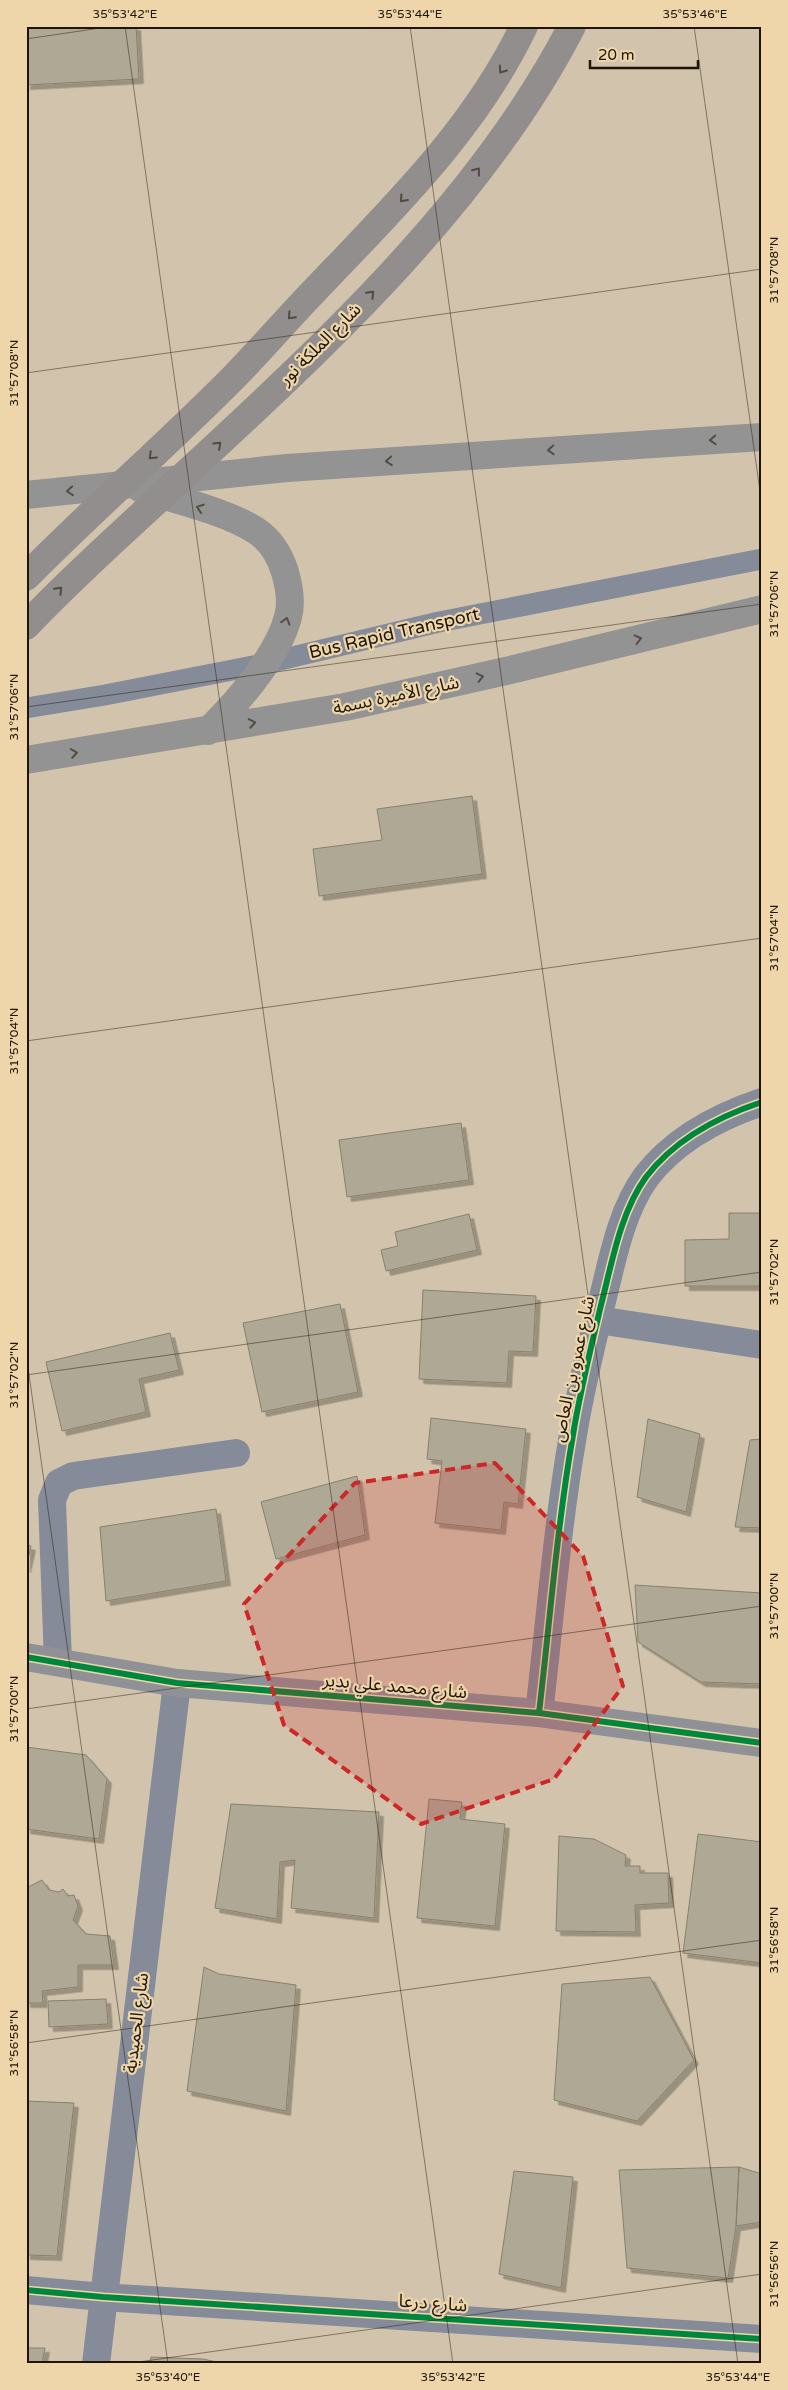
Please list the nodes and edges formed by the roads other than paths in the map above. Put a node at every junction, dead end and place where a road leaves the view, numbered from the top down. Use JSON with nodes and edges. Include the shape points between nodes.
{"nodes":[{"id":1,"x":524,"y":26,"type":"edge"},
{"id":2,"x":572,"y":26,"type":"edge"},
{"id":3,"x":762,"y":437,"type":"edge"},
{"id":4,"x":132,"y":486,"type":"junction"},
{"id":5,"x":26,"y":495,"type":"edge"},
{"id":6,"x":762,"y":559,"type":"edge"},
{"id":7,"x":26,"y":577,"type":"edge"},
{"id":8,"x":762,"y":609,"type":"edge"},
{"id":9,"x":26,"y":626,"type":"edge"},
{"id":10,"x":264,"y":664,"type":"junction"},
{"id":11,"x":26,"y":708,"type":"edge"},
{"id":12,"x":208,"y":731,"type":"junction"},
{"id":13,"x":26,"y":760,"type":"edge"},
{"id":14,"x":762,"y":1102,"type":"edge"},
{"id":15,"x":598,"y":1320,"type":"junction"},
{"id":16,"x":762,"y":1345,"type":"edge"},
{"id":17,"x":236,"y":1453,"type":"dead end"},
{"id":18,"x":26,"y":1657,"type":"edge"},
{"id":19,"x":58,"y":1662,"type":"junction"},
{"id":20,"x":176,"y":1683,"type":"junction"},
{"id":21,"x":539,"y":1713,"type":"junction"},
{"id":22,"x":762,"y":1743,"type":"edge"},
{"id":23,"x":26,"y":2290,"type":"edge"},
{"id":24,"x":103,"y":2297,"type":"junction"},
{"id":25,"x":762,"y":2339,"type":"edge"},
{"id":26,"x":96,"y":2364,"type":"edge"}],
"edges":[{"from":1,"to":7,"type":"highway","one_way":true,"bridge":true,"via":[[507,62],[427,172],[236,375]]},
{"from":9,"to":2,"type":"highway","name":"شارع الملكة نور","one_way":true,"bridge":true,"via":[[64,585],[235,428],[406,257],[512,125],[552,66]]},
{"from":3,"to":4,"type":"main road","one_way":true,"via":[[287,468]]},
{"from":4,"to":5,"type":"main road","one_way":true},
{"from":10,"to":4,"type":"main road","one_way":true,"via":[[282,635],[290,594],[281,559],[270,543],[256,530],[231,518]]},
{"from":6,"to":10,"type":"lane","name":"Bus Rapid Transport","via":[[439,622]]},
{"from":12,"to":8,"type":"main road","name":"شارع الأميرة بسمة","one_way":true,"via":[[355,705]]},
{"from":10,"to":11,"type":"lane","name":"Bus Rapid Transport"},
{"from":10,"to":12,"type":"main road","via":[[232,707]]},
{"from":13,"to":12,"type":"main road","name":"شارع الأميرة بسمة","one_way":true},
{"from":14,"to":15,"type":"street","name":"شارع عمرو بن العاص","via":[[702,1128],[669,1151],[646,1178],[621,1230]]},
{"from":15,"to":16,"type":"street"},
{"from":15,"to":21,"type":"street","name":"شارع عمرو بن العاص","via":[[573,1434]]},
{"from":17,"to":19,"type":"street","via":[[73,1476],[59,1483],[52,1500]]},
{"from":18,"to":19,"type":"street","name":"شارع محمد علي بدير"},
{"from":19,"to":20,"type":"street","name":"شارع محمد علي بدير"},
{"from":20,"to":21,"type":"street","name":"شارع محمد علي بدير"},
{"from":20,"to":24,"type":"street","name":"شارع الحميدية"},
{"from":21,"to":22,"type":"street","name":"شارع محمد علي بدير"},
{"from":23,"to":24,"type":"street","name":"شارع درعا"},
{"from":24,"to":25,"type":"street","name":"شارع درعا"},
{"from":24,"to":26,"type":"street","name":"شارع الحميدية"}]}
